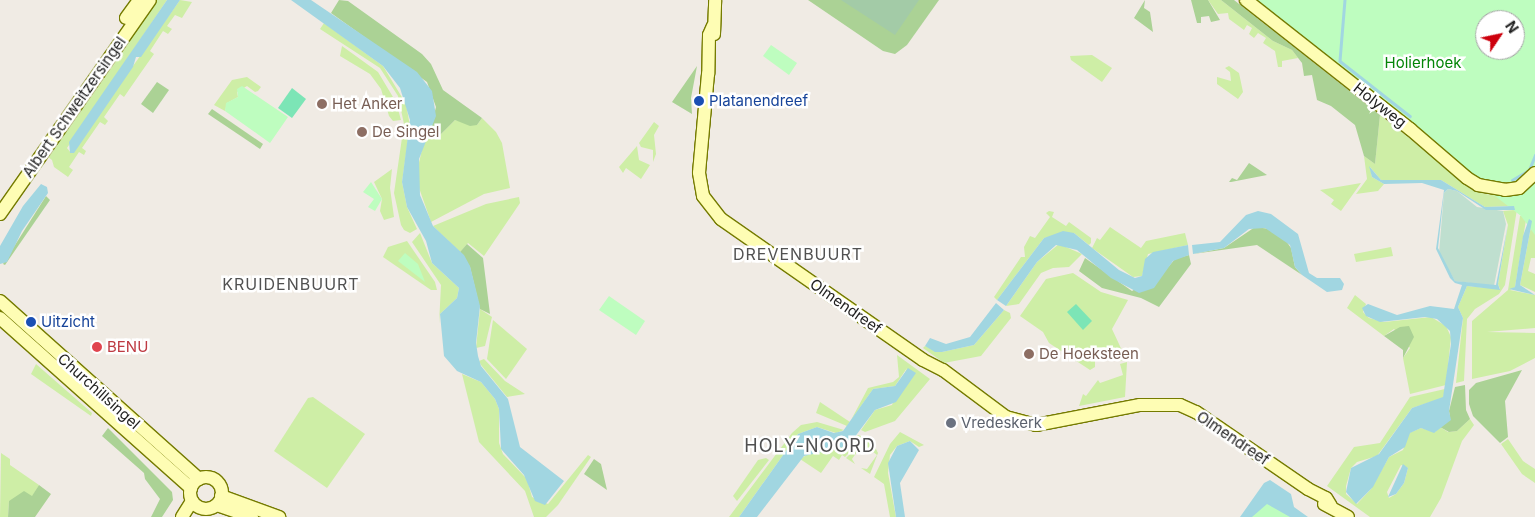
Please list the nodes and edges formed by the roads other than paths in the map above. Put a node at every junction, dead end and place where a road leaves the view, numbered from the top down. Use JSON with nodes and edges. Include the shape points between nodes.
{"nodes":[{"id":1,"x":139,"y":0,"type":"edge"},
{"id":2,"x":150,"y":0,"type":"edge"},
{"id":3,"x":715,"y":0,"type":"edge"},
{"id":4,"x":1246,"y":0,"type":"edge"},
{"id":5,"x":1535,"y":173,"type":"edge"},
{"id":6,"x":0,"y":199,"type":"edge"},
{"id":7,"x":0,"y":214,"type":"edge"},
{"id":8,"x":0,"y":301,"type":"edge"},
{"id":9,"x":0,"y":318,"type":"edge"},
{"id":10,"x":195,"y":483,"type":"junction"},
{"id":11,"x":219,"y":500,"type":"junction"},
{"id":12,"x":192,"y":501,"type":"junction"},
{"id":13,"x":200,"y":513,"type":"edge"},
{"id":14,"x":182,"y":517,"type":"edge"},
{"id":15,"x":252,"y":517,"type":"edge"},
{"id":16,"x":279,"y":517,"type":"edge"},
{"id":17,"x":1348,"y":517,"type":"edge"}],
"edges":[{"from":1,"to":6,"type":"street","name":"Albert Schweitzersingel"},
{"from":2,"to":7,"type":"street","name":"Albert Schweitzersingel"},
{"from":3,"to":17,"type":"street","name":"Olmendreef","via":[[713,26],[708,35],[708,74],[699,173],[703,196],[713,212],[923,360],[935,372],[1015,421],[1036,425],[1077,423],[1151,406],[1180,405],[1196,412],[1308,489],[1316,499]]},
{"from":4,"to":5,"type":"street","name":"Holyweg","via":[[1467,178],[1490,188],[1519,188]]},
{"from":8,"to":10,"type":"street","name":"Churchillsingel"},
{"from":9,"to":10,"type":"street","name":"Churchillsingel"},
{"from":10,"to":11,"type":"street","via":[[215,481]]},
{"from":10,"to":12,"type":"street"},
{"from":11,"to":13,"type":"street"},
{"from":11,"to":15,"type":"street"},
{"from":11,"to":16,"type":"street"},
{"from":12,"to":13,"type":"street"},
{"from":12,"to":14,"type":"street"}]}
